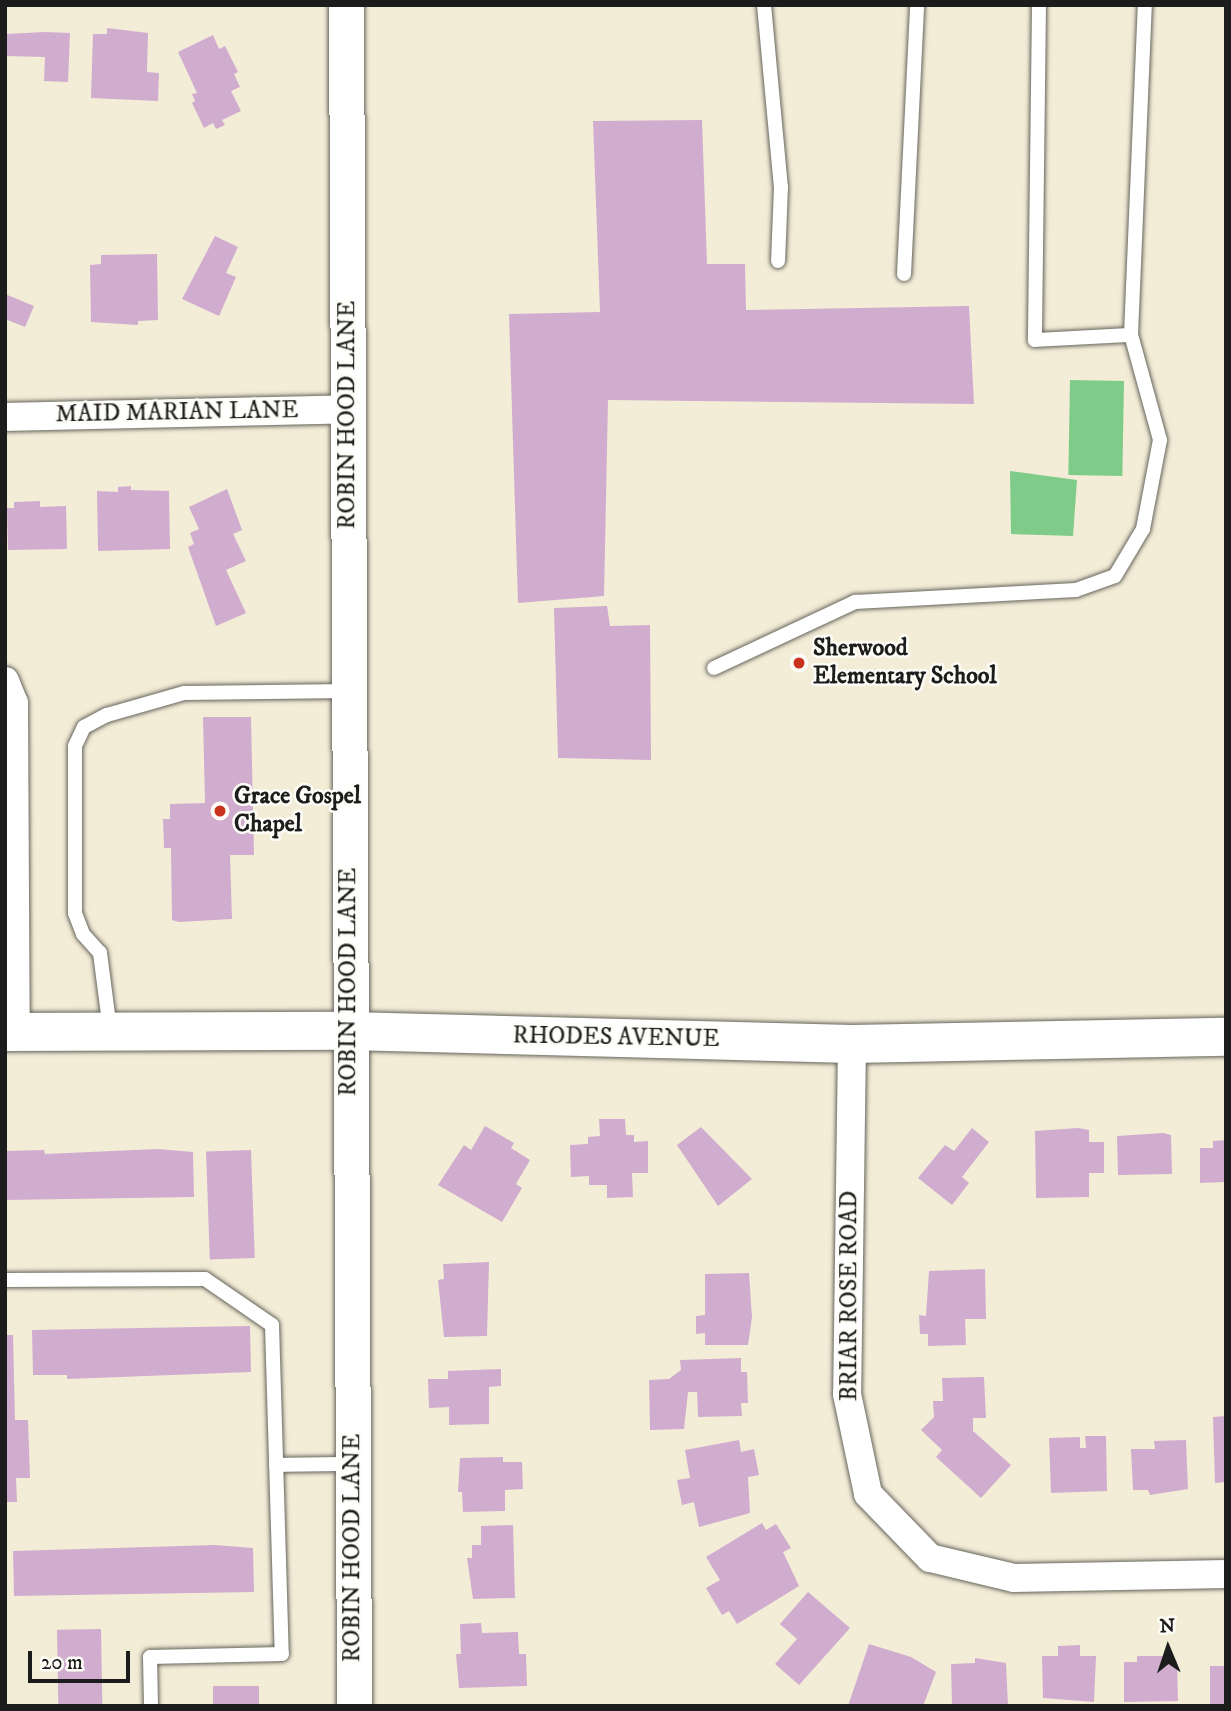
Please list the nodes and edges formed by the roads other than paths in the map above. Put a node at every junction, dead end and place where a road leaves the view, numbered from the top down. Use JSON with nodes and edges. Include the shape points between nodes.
{"nodes":[{"id":1,"x":346,"y":5,"type":"edge"},
{"id":2,"x":764,"y":5,"type":"edge"},
{"id":3,"x":917,"y":5,"type":"edge"},
{"id":4,"x":1039,"y":5,"type":"edge"},
{"id":5,"x":1145,"y":5,"type":"edge"},
{"id":6,"x":778,"y":261,"type":"dead end"},
{"id":7,"x":904,"y":274,"type":"dead end"},
{"id":8,"x":1131,"y":335,"type":"junction"},
{"id":9,"x":348,"y":410,"type":"junction"},
{"id":10,"x":5,"y":417,"type":"edge"},
{"id":11,"x":714,"y":668,"type":"dead end"},
{"id":12,"x":5,"y":681,"type":"edge"},
{"id":13,"x":348,"y":691,"type":"junction"},
{"id":14,"x":110,"y":1031,"type":"junction"},
{"id":15,"x":348,"y":1031,"type":"junction"},
{"id":16,"x":11,"y":1032,"type":"edge"},
{"id":17,"x":1226,"y":1037,"type":"edge"},
{"id":18,"x":852,"y":1044,"type":"junction"},
{"id":19,"x":5,"y":1280,"type":"edge"},
{"id":20,"x":353,"y":1464,"type":"junction"},
{"id":21,"x":276,"y":1465,"type":"junction"},
{"id":22,"x":1226,"y":1574,"type":"edge"},
{"id":23,"x":151,"y":1706,"type":"edge"},
{"id":24,"x":354,"y":1706,"type":"edge"}],
"edges":[{"from":1,"to":9,"type":"street","name":"ROBIN HOOD LANE"},
{"from":2,"to":6,"type":"lane","via":[[781,187]]},
{"from":3,"to":7,"type":"lane"},
{"from":4,"to":8,"type":"lane","via":[[1035,340]]},
{"from":5,"to":8,"type":"lane"},
{"from":8,"to":11,"type":"lane","via":[[1160,440],[1143,529],[1115,576],[1076,590],[855,601]]},
{"from":9,"to":10,"type":"street","name":"MAID MARIAN LANE"},
{"from":9,"to":13,"type":"street","name":"ROBIN HOOD LANE"},
{"from":12,"to":16,"type":"street","via":[[14,703]]},
{"from":13,"to":14,"type":"lane","via":[[184,693],[107,715],[84,727],[75,746],[75,913],[83,934],[100,953]]},
{"from":13,"to":15,"type":"street","name":"ROBIN HOOD LANE"},
{"from":14,"to":15,"type":"main road","name":"RHODES AVENUE"},
{"from":14,"to":16,"type":"main road","name":"RHODES AVENUE"},
{"from":15,"to":18,"type":"main road","name":"RHODES AVENUE"},
{"from":15,"to":20,"type":"street","name":"ROBIN HOOD LANE"},
{"from":17,"to":18,"type":"main road","name":"RHODES AVENUE"},
{"from":18,"to":22,"type":"street","name":"BRIAR ROSE ROAD","via":[[847,1394],[868,1494],[930,1558],[1014,1578]]},
{"from":19,"to":21,"type":"lane","via":[[205,1279],[272,1325]]},
{"from":20,"to":21,"type":"lane"},
{"from":20,"to":24,"type":"street","name":"ROBIN HOOD LANE"},
{"from":21,"to":23,"type":"lane","via":[[282,1654],[150,1657]]}]}
